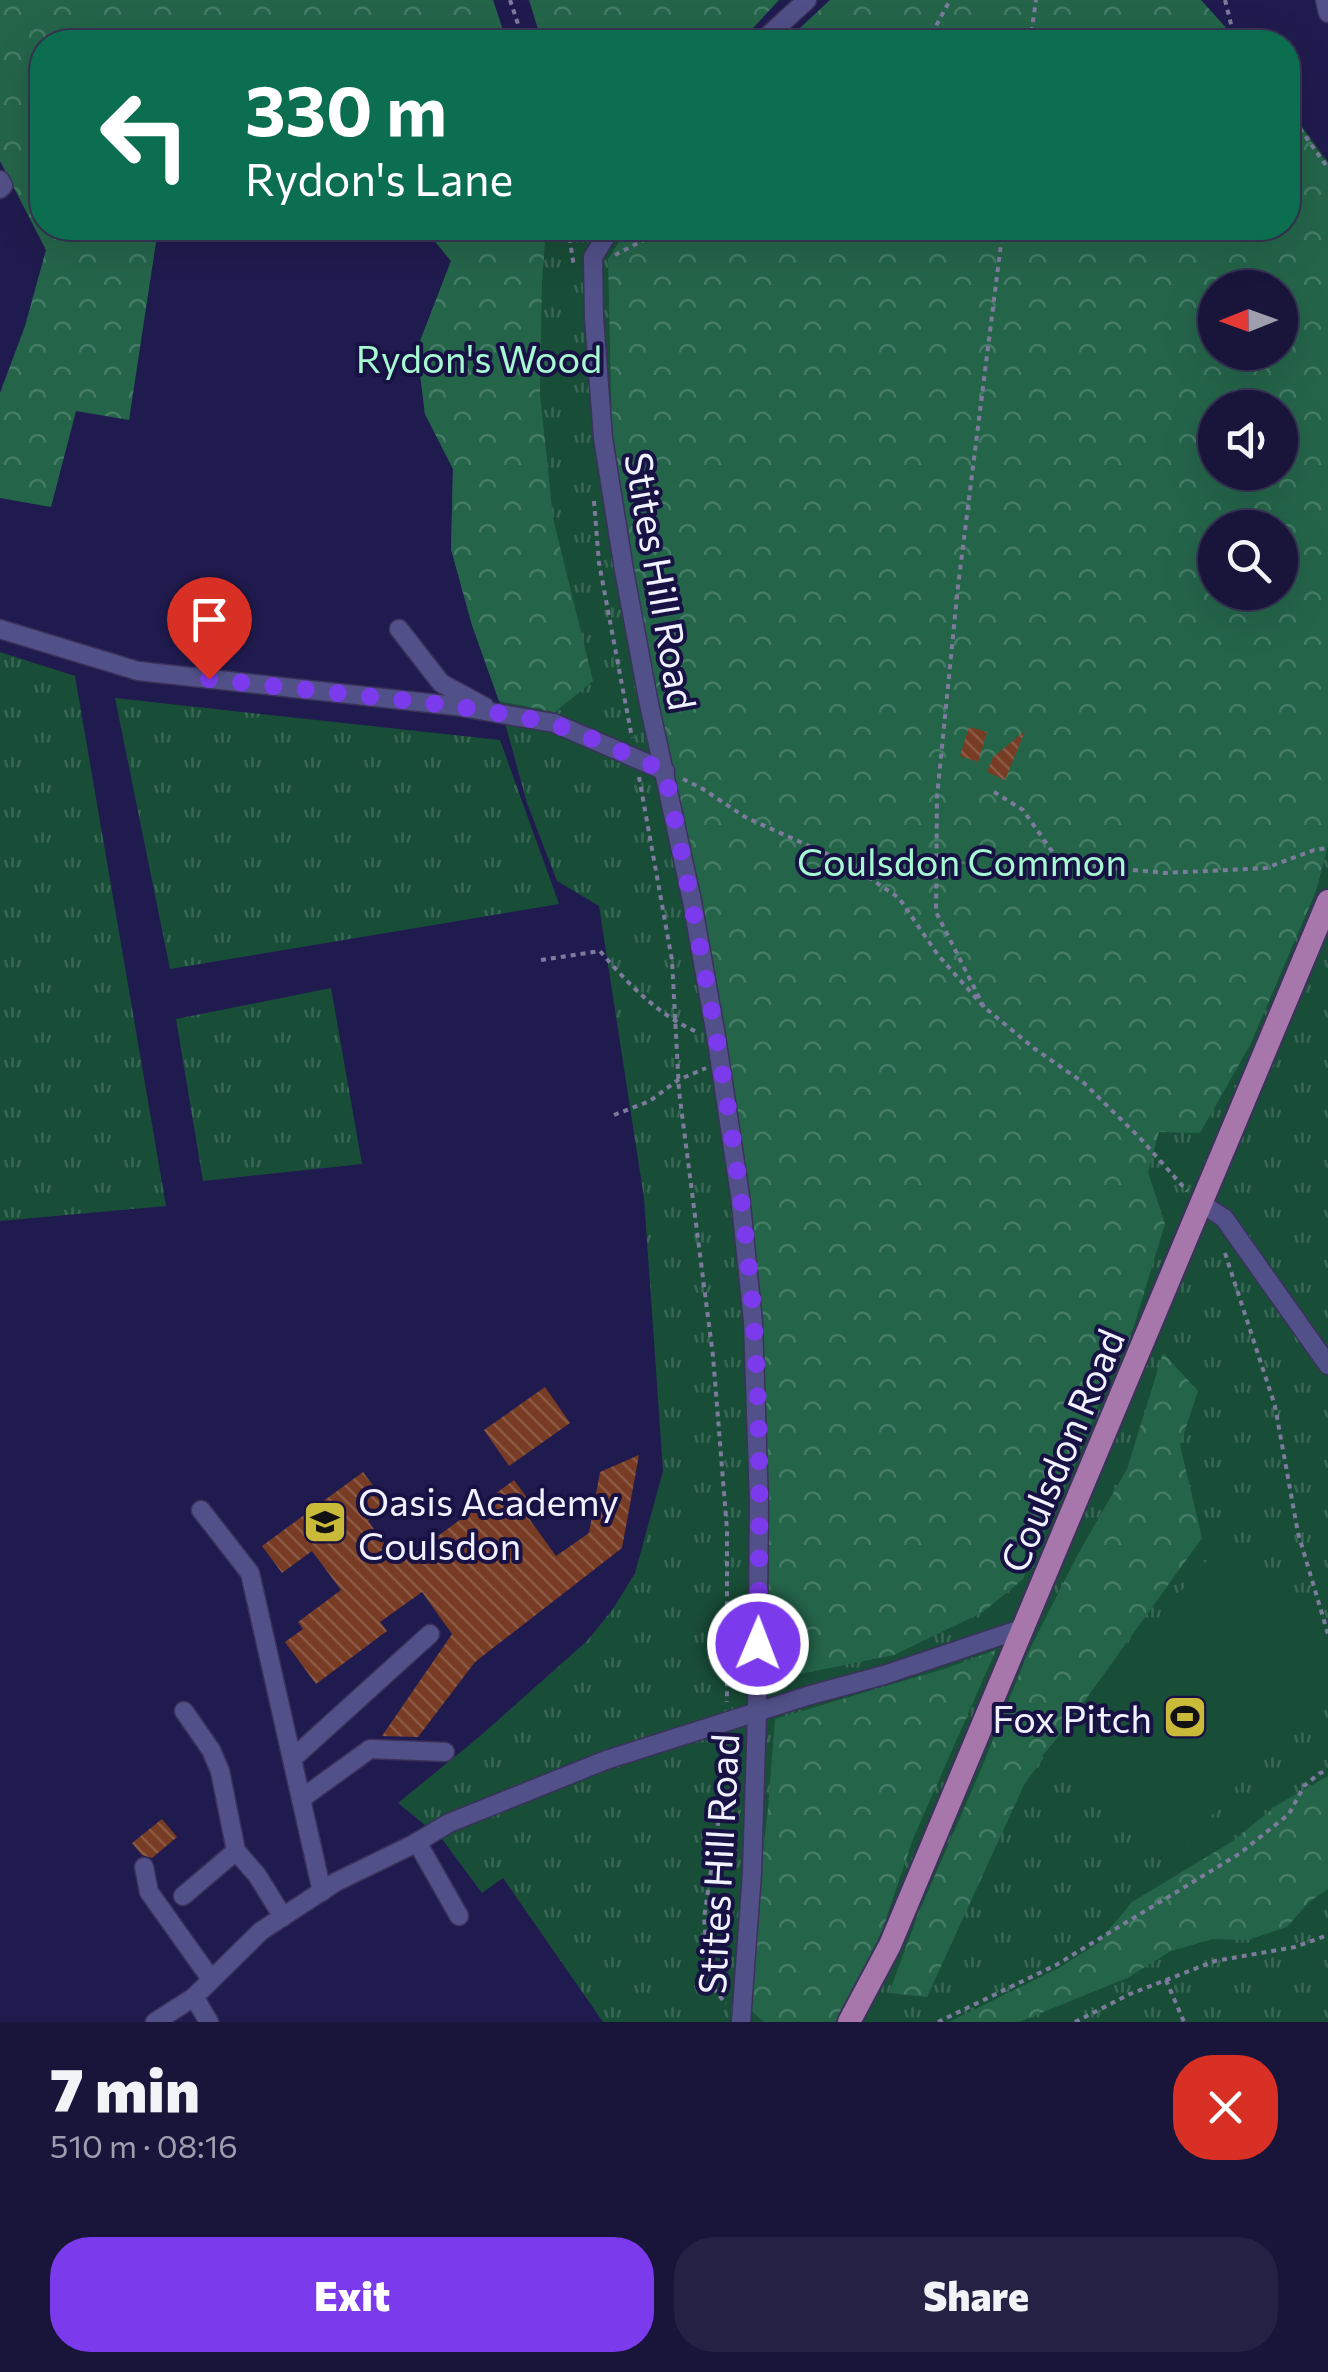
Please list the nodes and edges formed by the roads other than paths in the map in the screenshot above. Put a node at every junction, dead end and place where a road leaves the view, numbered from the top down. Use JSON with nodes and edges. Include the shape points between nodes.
{"nodes":[{"id":1,"x":807,"y":0,"type":"edge"},
{"id":2,"x":1326,"y":0,"type":"edge"},
{"id":3,"x":1328,"y":13,"type":"edge"},
{"id":4,"x":774,"y":30,"type":"edge"},
{"id":5,"x":0,"y":180,"type":"edge"},
{"id":6,"x":0,"y":189,"type":"edge"},
{"id":7,"x":604,"y":240,"type":"edge"},
{"id":8,"x":0,"y":629,"type":"edge"},
{"id":9,"x":399,"y":629,"type":"dead end"},
{"id":10,"x":494,"y":712,"type":"junction"},
{"id":11,"x":665,"y":771,"type":"junction"},
{"id":12,"x":1328,"y":901,"type":"edge"},
{"id":13,"x":1202,"y":1204,"type":"junction"},
{"id":14,"x":1328,"y":1364,"type":"edge"},
{"id":15,"x":201,"y":1510,"type":"dead end"},
{"id":16,"x":1021,"y":1629,"type":"junction"},
{"id":17,"x":430,"y":1634,"type":"dead end"},
{"id":18,"x":184,"y":1711,"type":"dead end"},
{"id":19,"x":757,"y":1713,"type":"junction"},
{"id":20,"x":445,"y":1752,"type":"dead end"},
{"id":21,"x":292,"y":1759,"type":"junction"},
{"id":22,"x":301,"y":1799,"type":"junction"},
{"id":23,"x":417,"y":1842,"type":"junction"},
{"id":24,"x":236,"y":1851,"type":"junction"},
{"id":25,"x":144,"y":1868,"type":"dead end"},
{"id":26,"x":322,"y":1892,"type":"junction"},
{"id":27,"x":182,"y":1896,"type":"dead end"},
{"id":28,"x":459,"y":1916,"type":"dead end"},
{"id":29,"x":283,"y":1917,"type":"junction"},
{"id":30,"x":211,"y":1979,"type":"junction"},
{"id":31,"x":194,"y":1997,"type":"junction"},
{"id":32,"x":741,"y":2020,"type":"edge"},
{"id":33,"x":155,"y":2022,"type":"edge"},
{"id":34,"x":209,"y":2022,"type":"edge"},
{"id":35,"x":850,"y":2022,"type":"edge"}],
"edges":[{"from":1,"to":4,"type":"street"},
{"from":2,"to":3,"type":"street"},
{"from":5,"to":6,"type":"street"},
{"from":7,"to":11,"type":"street","name":"Stites Hill Road","via":[[593,257],[603,438]]},
{"from":8,"to":10,"type":"street","via":[[138,671]]},
{"from":9,"to":10,"type":"street","via":[[441,683]]},
{"from":10,"to":11,"type":"street","via":[[554,724]]},
{"from":11,"to":19,"type":"street","name":"Stites Hill Road","via":[[716,1036],[746,1242],[759,1503]]},
{"from":12,"to":13,"type":"main road","name":"Coulsdon Road"},
{"from":13,"to":14,"type":"street","via":[[1224,1218]]},
{"from":13,"to":16,"type":"main road","name":"Coulsdon Road"},
{"from":15,"to":21,"type":"street","via":[[250,1573]]},
{"from":16,"to":19,"type":"street"},
{"from":16,"to":35,"type":"main road","name":"Coulsdon Road","via":[[890,1945]]},
{"from":17,"to":21,"type":"street"},
{"from":18,"to":24,"type":"street","via":[[220,1771]]},
{"from":19,"to":23,"type":"street","via":[[606,1760]]},
{"from":19,"to":32,"type":"street","name":"Stites Hill Road"},
{"from":20,"to":22,"type":"street","via":[[370,1750]]},
{"from":21,"to":22,"type":"street"},
{"from":22,"to":26,"type":"street"},
{"from":23,"to":26,"type":"street"},
{"from":23,"to":28,"type":"street"},
{"from":24,"to":27,"type":"street"},
{"from":24,"to":29,"type":"street"},
{"from":25,"to":30,"type":"street","via":[[149,1892]]},
{"from":26,"to":29,"type":"street"},
{"from":29,"to":30,"type":"street"},
{"from":30,"to":31,"type":"street"},
{"from":31,"to":33,"type":"street"},
{"from":31,"to":34,"type":"street"}]}
